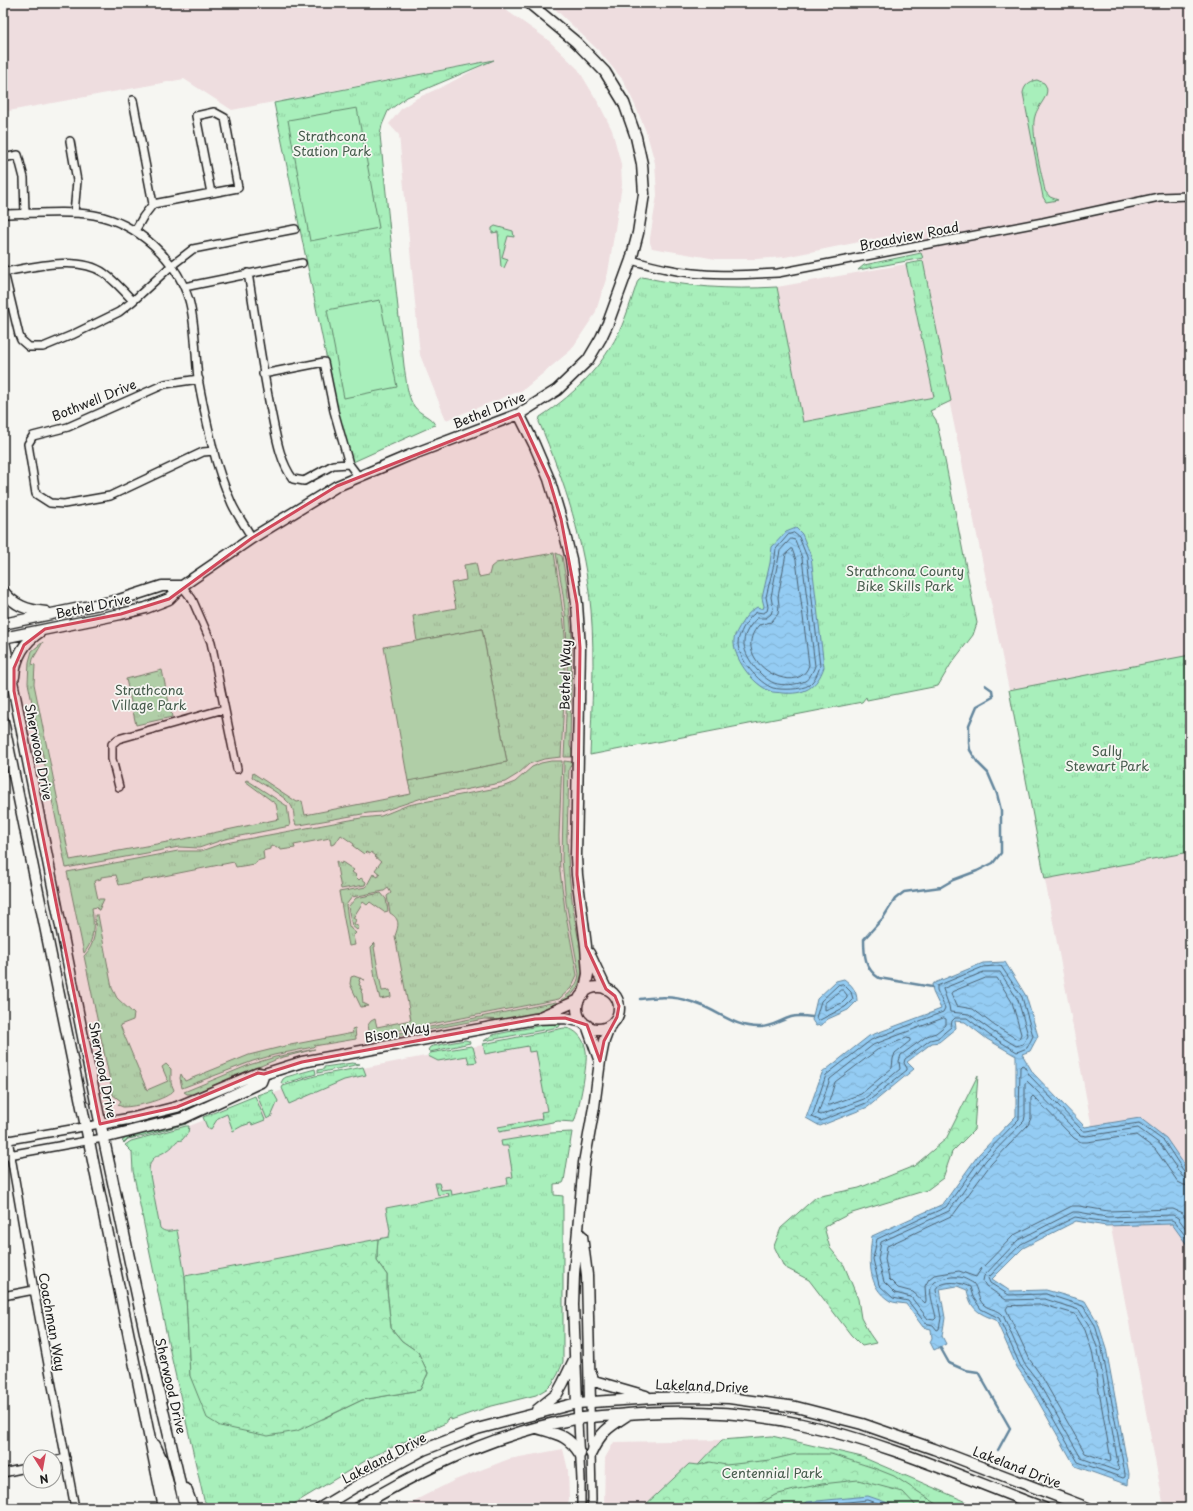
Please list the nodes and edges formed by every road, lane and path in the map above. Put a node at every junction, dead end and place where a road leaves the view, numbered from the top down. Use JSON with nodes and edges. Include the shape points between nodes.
{"nodes":[{"id":1,"x":530,"y":3,"type":"edge"},
{"id":2,"x":133,"y":100,"type":"dead end"},
{"id":3,"x":70,"y":141,"type":"dead end"},
{"id":4,"x":3,"y":158,"type":"edge"},
{"id":5,"x":211,"y":193,"type":"junction"},
{"id":6,"x":1190,"y":196,"type":"edge"},
{"id":7,"x":153,"y":204,"type":"junction"},
{"id":8,"x":74,"y":213,"type":"junction"},
{"id":9,"x":3,"y":214,"type":"edge"},
{"id":10,"x":25,"y":214,"type":"junction"},
{"id":11,"x":295,"y":229,"type":"dead end"},
{"id":12,"x":135,"y":231,"type":"junction"},
{"id":13,"x":631,"y":260,"type":"junction"},
{"id":14,"x":302,"y":263,"type":"dead end"},
{"id":15,"x":171,"y":266,"type":"junction"},
{"id":16,"x":4,"y":270,"type":"edge"},
{"id":17,"x":248,"y":273,"type":"junction"},
{"id":18,"x":184,"y":287,"type":"junction"},
{"id":19,"x":133,"y":301,"type":"junction"},
{"id":20,"x":263,"y":374,"type":"junction"},
{"id":21,"x":199,"y":379,"type":"junction"},
{"id":22,"x":519,"y":414,"type":"junction"},
{"id":23,"x":214,"y":451,"type":"junction"},
{"id":24,"x":349,"y":464,"type":"junction"},
{"id":25,"x":358,"y":476,"type":"junction"},
{"id":26,"x":252,"y":538,"type":"junction"},
{"id":27,"x":182,"y":586,"type":"junction"},
{"id":28,"x":3,"y":591,"type":"edge"},
{"id":29,"x":56,"y":613,"type":"junction"},
{"id":30,"x":3,"y":624,"type":"edge"},
{"id":31,"x":45,"y":629,"type":"junction"},
{"id":32,"x":3,"y":637,"type":"edge"},
{"id":33,"x":14,"y":691,"type":"junction"},
{"id":34,"x":224,"y":709,"type":"junction"},
{"id":35,"x":3,"y":721,"type":"edge"},
{"id":36,"x":237,"y":769,"type":"dead end"},
{"id":37,"x":119,"y":787,"type":"dead end"},
{"id":38,"x":586,"y":946,"type":"junction"},
{"id":39,"x":606,"y":989,"type":"junction"},
{"id":40,"x":581,"y":997,"type":"junction"},
{"id":41,"x":535,"y":1019,"type":"junction"},
{"id":42,"x":585,"y":1024,"type":"junction"},
{"id":43,"x":610,"y":1025,"type":"junction"},
{"id":44,"x":600,"y":1061,"type":"junction"},
{"id":45,"x":264,"y":1074,"type":"junction"},
{"id":46,"x":100,"y":1124,"type":"junction"},
{"id":47,"x":86,"y":1126,"type":"junction"},
{"id":48,"x":103,"y":1138,"type":"junction"},
{"id":49,"x":6,"y":1140,"type":"edge"},
{"id":50,"x":89,"y":1140,"type":"junction"},
{"id":51,"x":11,"y":1155,"type":"junction"},
{"id":52,"x":3,"y":1156,"type":"edge"},
{"id":53,"x":579,"y":1216,"type":"junction"},
{"id":54,"x":34,"y":1290,"type":"junction"},
{"id":55,"x":3,"y":1296,"type":"edge"},
{"id":56,"x":575,"y":1356,"type":"junction"},
{"id":57,"x":590,"y":1370,"type":"junction"},
{"id":58,"x":653,"y":1398,"type":"junction"},
{"id":59,"x":590,"y":1402,"type":"junction"},
{"id":60,"x":577,"y":1403,"type":"junction"},
{"id":61,"x":533,"y":1413,"type":"junction"},
{"id":62,"x":631,"y":1413,"type":"junction"},
{"id":63,"x":590,"y":1417,"type":"junction"},
{"id":64,"x":578,"y":1419,"type":"junction"},
{"id":65,"x":147,"y":1426,"type":"junction"},
{"id":66,"x":537,"y":1428,"type":"junction"},
{"id":67,"x":591,"y":1453,"type":"junction"},
{"id":68,"x":580,"y":1454,"type":"junction"},
{"id":69,"x":66,"y":1458,"type":"junction"},
{"id":70,"x":62,"y":1459,"type":"edge"},
{"id":71,"x":22,"y":1469,"type":"edge"},
{"id":72,"x":177,"y":1470,"type":"junction"},
{"id":73,"x":3,"y":1473,"type":"edge"},
{"id":74,"x":332,"y":1500,"type":"junction"},
{"id":75,"x":75,"y":1508,"type":"edge"},
{"id":76,"x":164,"y":1508,"type":"edge"},
{"id":77,"x":174,"y":1508,"type":"edge"},
{"id":78,"x":185,"y":1508,"type":"edge"},
{"id":79,"x":194,"y":1508,"type":"edge"},
{"id":80,"x":320,"y":1508,"type":"edge"},
{"id":81,"x":325,"y":1508,"type":"edge"},
{"id":82,"x":357,"y":1508,"type":"edge"},
{"id":83,"x":581,"y":1508,"type":"edge"},
{"id":84,"x":591,"y":1508,"type":"edge"},
{"id":85,"x":1044,"y":1508,"type":"edge"},
{"id":86,"x":1088,"y":1508,"type":"edge"}],
"edges":[{"from":1,"to":13,"type":"main road","name":"Bethel Drive","via":[[576,42],[605,72],[624,103],[642,164],[644,194]]},
{"from":2,"to":7,"type":"street"},
{"from":3,"to":8,"type":"street","via":[[77,181]]},
{"from":4,"to":10,"type":"street","via":[[18,155],[24,178]]},
{"from":5,"to":5,"type":"street","via":[[238,188],[225,118],[214,112],[196,116]]},
{"from":5,"to":7,"type":"street"},
{"from":6,"to":13,"type":"street","name":"Broadview Road","via":[[1159,198],[778,273],[693,273]]},
{"from":7,"to":12,"type":"street"},
{"from":8,"to":10,"type":"street"},
{"from":8,"to":12,"type":"street","via":[[95,215]]},
{"from":9,"to":10,"type":"street"},
{"from":11,"to":15,"type":"street","via":[[193,249]]},
{"from":12,"to":15,"type":"street","via":[[156,248]]},
{"from":13,"to":22,"type":"main road","name":"Bethel Drive","via":[[608,323],[588,360],[557,390]]},
{"from":14,"to":17,"type":"street"},
{"from":15,"to":18,"type":"street"},
{"from":15,"to":19,"type":"street"},
{"from":16,"to":19,"type":"street","via":[[54,263],[82,264],[103,272]]},
{"from":16,"to":19,"type":"street","via":[[19,335],[29,347],[43,347],[72,335],[119,312]]},
{"from":17,"to":18,"type":"street"},
{"from":17,"to":20,"type":"street"},
{"from":18,"to":21,"type":"street","via":[[193,317]]},
{"from":20,"to":24,"type":"street","via":[[324,362]]},
{"from":20,"to":24,"type":"street","via":[[279,446],[285,466],[293,479],[304,481],[333,465]]},
{"from":21,"to":23,"type":"street"},
{"from":21,"to":23,"type":"street","name":"Bothwell Drive","via":[[165,384],[68,427],[33,436],[28,444],[36,494],[50,504],[110,496],[203,452]]},
{"from":22,"to":25,"type":"main road","name":"Bethel Drive"},
{"from":22,"to":38,"type":"main road","name":"Bethel Way","via":[[549,479],[571,559],[577,604],[580,648],[576,857]]},
{"from":23,"to":26,"type":"street","via":[[232,504]]},
{"from":24,"to":25,"type":"street"},
{"from":25,"to":26,"type":"main road","name":"Bethel Drive"},
{"from":26,"to":27,"type":"main road","name":"Bethel Drive"},
{"from":27,"to":29,"type":"main road","name":"Bethel Drive","via":[[162,586],[119,600]]},
{"from":27,"to":31,"type":"main road","name":"Bethel Drive","via":[[169,598],[146,608]]},
{"from":27,"to":34,"type":"street","via":[[192,599],[211,642]]},
{"from":28,"to":29,"type":"main road","via":[[10,601],[31,611]]},
{"from":29,"to":30,"type":"main road","name":"Bethel Drive"},
{"from":31,"to":32,"type":"main road","name":"Bethel Drive"},
{"from":31,"to":33,"type":"main road","via":[[31,638],[21,652],[14,668]]},
{"from":32,"to":33,"type":"main road","name":"Sherwood Drive"},
{"from":33,"to":46,"type":"main road","name":"Sherwood Drive"},
{"from":34,"to":36,"type":"street"},
{"from":34,"to":37,"type":"street","via":[[118,739],[112,744],[112,759]]},
{"from":35,"to":47,"type":"main road","name":"Sherwood Drive"},
{"from":38,"to":39,"type":"main road","name":"Bethel Way"},
{"from":38,"to":40,"type":"main road","name":"Bethel Way","via":[[588,974]]},
{"from":39,"to":40,"type":"main road","via":[[592,988]]},
{"from":39,"to":43,"type":"main road","via":[[615,996],[619,1006],[617,1017]]},
{"from":40,"to":41,"type":"main road","name":"Bison Way"},
{"from":40,"to":42,"type":"main road","via":[[578,1009]]},
{"from":41,"to":42,"type":"main road","name":"Bison Way","via":[[565,1018]]},
{"from":41,"to":45,"type":"main road","name":"Bison Way","via":[[302,1062]]},
{"from":42,"to":43,"type":"main road","via":[[598,1029]]},
{"from":42,"to":44,"type":"main road"},
{"from":43,"to":44,"type":"main road"},
{"from":44,"to":53,"type":"main road","via":[[584,1164]]},
{"from":45,"to":46,"type":"main road","name":"Bison Way","via":[[258,1073],[177,1108]]},
{"from":45,"to":48,"type":"main road","name":"Bison Way","via":[[261,1082],[183,1118]]},
{"from":46,"to":47,"type":"street"},
{"from":46,"to":48,"type":"main road","name":"Sherwood Drive"},
{"from":47,"to":49,"type":"street"},
{"from":47,"to":50,"type":"main road","name":"Sherwood Drive"},
{"from":48,"to":50,"type":"street"},
{"from":48,"to":72,"type":"main road","name":"Sherwood Drive"},
{"from":49,"to":51,"type":"street","name":"Coachman Way"},
{"from":50,"to":51,"type":"street"},
{"from":50,"to":65,"type":"main road","name":"Sherwood Drive"},
{"from":51,"to":52,"type":"street"},
{"from":51,"to":54,"type":"street","name":"Coachman Way"},
{"from":53,"to":56,"type":"main road","via":[[574,1274]]},
{"from":53,"to":57,"type":"main road","via":[[587,1275]]},
{"from":54,"to":55,"type":"street"},
{"from":54,"to":69,"type":"street","name":"Coachman Way"},
{"from":56,"to":60,"type":"main road"},
{"from":56,"to":61,"type":"main road","via":[[557,1394]]},
{"from":57,"to":58,"type":"main road","via":[[594,1381]]},
{"from":57,"to":59,"type":"main road"},
{"from":58,"to":59,"type":"main road","name":"Lakeland Drive"},
{"from":58,"to":86,"type":"main road","name":"Lakeland Drive","via":[[729,1398],[827,1414],[905,1438]]},
{"from":59,"to":60,"type":"main road","name":"Lakeland Drive"},
{"from":59,"to":63,"type":"street"},
{"from":60,"to":61,"type":"main road","name":"Lakeland Drive"},
{"from":60,"to":64,"type":"street"},
{"from":61,"to":74,"type":"main road","name":"Lakeland Drive","via":[[477,1429],[423,1450]]},
{"from":62,"to":63,"type":"main road","name":"Lakeland Drive"},
{"from":62,"to":67,"type":"main road","via":[[606,1429]]},
{"from":62,"to":85,"type":"main road","name":"Lakeland Drive","via":[[703,1412],[801,1424],[889,1450]]},
{"from":63,"to":64,"type":"main road","name":"Lakeland Drive"},
{"from":63,"to":67,"type":"street"},
{"from":64,"to":66,"type":"main road","name":"Lakeland Drive"},
{"from":64,"to":68,"type":"street"},
{"from":65,"to":76,"type":"main road","name":"Sherwood Drive"},
{"from":65,"to":77,"type":"main road","via":[[162,1460]]},
{"from":66,"to":68,"type":"main road","via":[[566,1438],[574,1444]]},
{"from":66,"to":82,"type":"main road","name":"Lakeland Drive","via":[[478,1447],[445,1461],[410,1477]]},
{"from":67,"to":84,"type":"street"},
{"from":68,"to":83,"type":"street"},
{"from":69,"to":70,"type":"street"},
{"from":69,"to":75,"type":"street","name":"Coachman Way"},
{"from":71,"to":73,"type":"street"},
{"from":72,"to":78,"type":"main road","name":"Sherwood Drive"},
{"from":72,"to":79,"type":"main road"},
{"from":74,"to":80,"type":"main road","name":"Lakeland Drive"},
{"from":74,"to":81,"type":"main road"}]}
